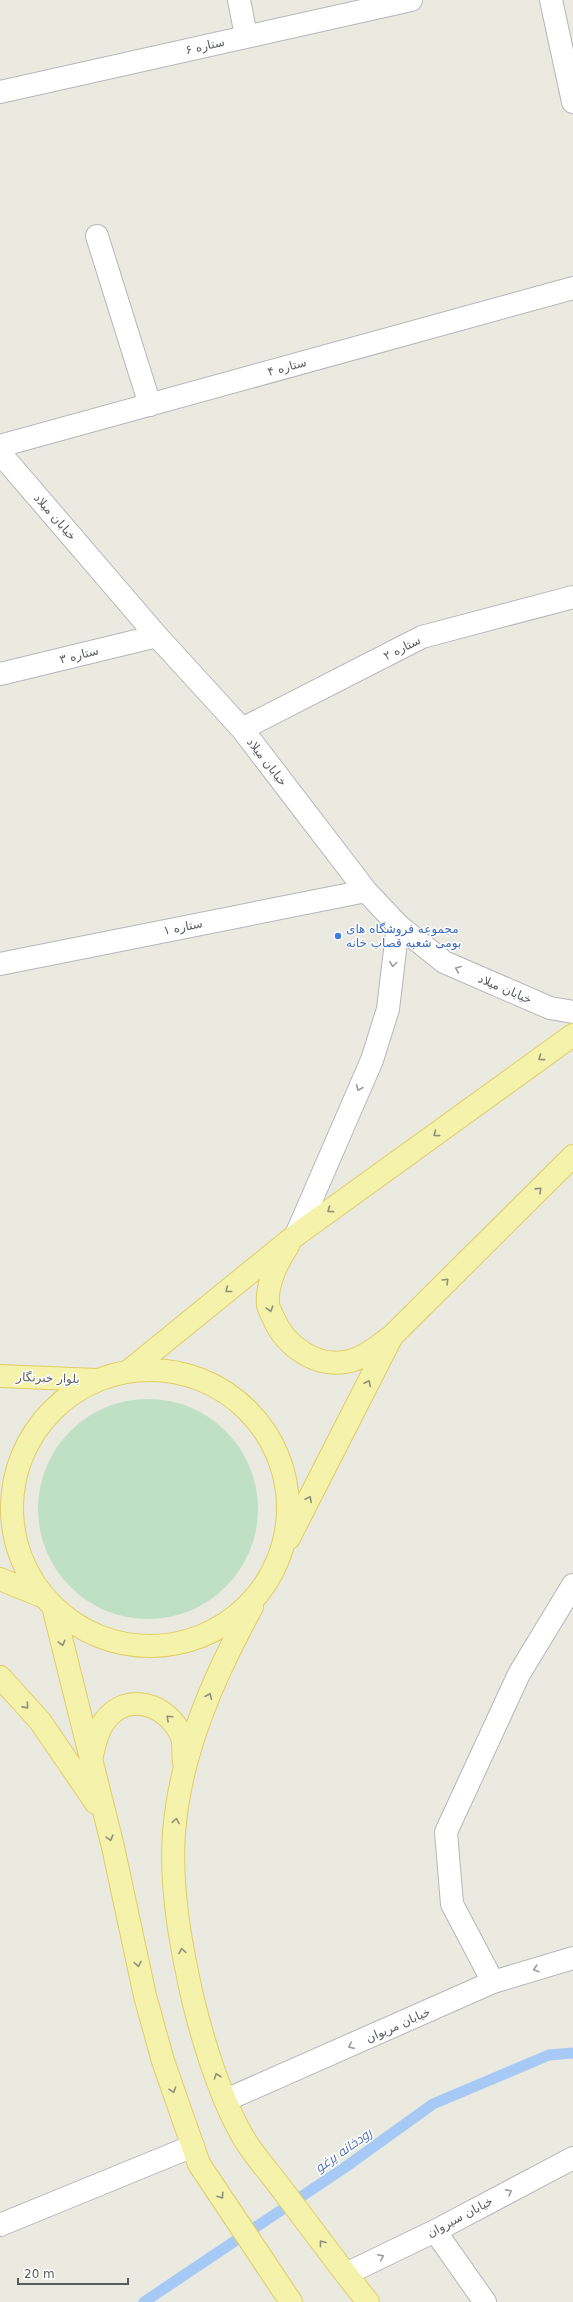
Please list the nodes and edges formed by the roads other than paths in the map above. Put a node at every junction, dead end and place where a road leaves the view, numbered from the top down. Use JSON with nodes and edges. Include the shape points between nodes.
{"nodes":[{"id":1,"x":239,"y":0,"type":"edge"},
{"id":2,"x":410,"y":0,"type":"edge"},
{"id":3,"x":551,"y":0,"type":"edge"},
{"id":4,"x":246,"y":36,"type":"junction"},
{"id":5,"x":0,"y":92,"type":"edge"},
{"id":6,"x":573,"y":102,"type":"edge"},
{"id":7,"x":97,"y":236,"type":"dead end"},
{"id":8,"x":573,"y":288,"type":"edge"},
{"id":9,"x":150,"y":404,"type":"junction"},
{"id":10,"x":0,"y":446,"type":"edge"},
{"id":11,"x":0,"y":453,"type":"edge"},
{"id":12,"x":573,"y":596,"type":"edge"},
{"id":13,"x":157,"y":636,"type":"junction"},
{"id":14,"x":0,"y":674,"type":"edge"},
{"id":15,"x":242,"y":730,"type":"junction"},
{"id":16,"x":366,"y":891,"type":"junction"},
{"id":17,"x":398,"y":925,"type":"junction"},
{"id":18,"x":0,"y":964,"type":"edge"},
{"id":19,"x":573,"y":1012,"type":"edge"},
{"id":20,"x":573,"y":1035,"type":"edge"},
{"id":21,"x":573,"y":1156,"type":"edge"},
{"id":22,"x":296,"y":1235,"type":"junction"},
{"id":23,"x":392,"y":1336,"type":"junction"},
{"id":24,"x":130,"y":1370,"type":"junction"},
{"id":25,"x":0,"y":1376,"type":"edge"},
{"id":26,"x":96,"y":1380,"type":"junction"},
{"id":27,"x":279,"y":1559,"type":"junction"},
{"id":28,"x":0,"y":1579,"type":"edge"},
{"id":29,"x":573,"y":1585,"type":"edge"},
{"id":30,"x":262,"y":1588,"type":"junction"},
{"id":31,"x":48,"y":1601,"type":"junction"},
{"id":32,"x":0,"y":1677,"type":"edge"},
{"id":33,"x":91,"y":1760,"type":"junction"},
{"id":34,"x":185,"y":1767,"type":"junction"},
{"id":35,"x":103,"y":1812,"type":"junction"},
{"id":36,"x":573,"y":1958,"type":"edge"},
{"id":37,"x":493,"y":1982,"type":"junction"},
{"id":38,"x":226,"y":2100,"type":"junction"},
{"id":39,"x":196,"y":2155,"type":"junction"},
{"id":40,"x":573,"y":2158,"type":"edge"},
{"id":41,"x":0,"y":2225,"type":"edge"},
{"id":42,"x":435,"y":2231,"type":"junction"},
{"id":43,"x":346,"y":2274,"type":"junction"},
{"id":44,"x":292,"y":2302,"type":"edge"},
{"id":45,"x":368,"y":2302,"type":"edge"},
{"id":46,"x":486,"y":2302,"type":"edge"}],
"edges":[{"from":1,"to":4,"type":"street"},
{"from":2,"to":4,"type":"street","name":"ستاره ۶"},
{"from":3,"to":6,"type":"street"},
{"from":4,"to":5,"type":"street","name":"ستاره ۶"},
{"from":7,"to":9,"type":"street"},
{"from":8,"to":9,"type":"street","name":"ستاره ۴"},
{"from":9,"to":10,"type":"street","name":"ستاره ۴"},
{"from":11,"to":13,"type":"street","name":"خیابان میلاد"},
{"from":12,"to":15,"type":"street","name":"ستاره ۲","via":[[422,637]]},
{"from":13,"to":14,"type":"street","name":"ستاره ۳"},
{"from":13,"to":15,"type":"street","name":"خیابان میلاد"},
{"from":15,"to":16,"type":"street","name":"خیابان میلاد"},
{"from":16,"to":17,"type":"street","name":"خیابان میلاد"},
{"from":16,"to":18,"type":"street","name":"ستاره ۱"},
{"from":19,"to":17,"type":"street","name":"خیابان میلاد","one_way":true,"via":[[550,1008],[444,962]]},
{"from":17,"to":22,"type":"street","one_way":true,"via":[[388,1009],[372,1060]]},
{"from":20,"to":22,"type":"main road","one_way":true},
{"from":23,"to":21,"type":"main road","one_way":true},
{"from":22,"to":23,"type":"main road","one_way":true,"via":[[279,1259],[271,1280],[268,1306],[287,1341],[306,1356],[329,1362],[350,1361],[369,1353]]},
{"from":22,"to":24,"type":"main road","one_way":true},
{"from":27,"to":23,"type":"main road","one_way":true},
{"from":24,"to":26,"type":"main road"},
{"from":24,"to":27,"type":"main road","via":[[166,1370],[202,1379],[234,1397],[260,1423],[278,1454],[287,1490],[287,1527]]},
{"from":25,"to":26,"type":"main road","name":"بلوار خبرنگار"},
{"from":26,"to":31,"type":"main road","via":[[59,1403],[32,1436],[15,1476],[12,1519],[22,1561]]},
{"from":27,"to":30,"type":"main road"},
{"from":28,"to":31,"type":"main road"},
{"from":29,"to":37,"type":"street","via":[[519,1674],[446,1832],[452,1904]]},
{"from":30,"to":31,"type":"main road","via":[[232,1618],[208,1634],[173,1644],[137,1646],[102,1638],[71,1622]]},
{"from":34,"to":30,"type":"main road","one_way":true,"via":[[205,1705],[228,1652]]},
{"from":31,"to":33,"type":"main road","one_way":true},
{"from":32,"to":35,"type":"main road","one_way":true,"via":[[40,1721]]},
{"from":34,"to":33,"type":"main road","one_way":true,"via":[[182,1738],[172,1720],[153,1706],[134,1704],[119,1708],[104,1722]]},
{"from":33,"to":35,"type":"main road"},
{"from":38,"to":34,"type":"main road","one_way":true,"via":[[199,2023],[182,1954],[175,1898],[174,1833]]},
{"from":35,"to":39,"type":"main road","one_way":true,"via":[[145,1996],[163,2061]]},
{"from":36,"to":37,"type":"street","name":"خیابان مریوان","one_way":true},
{"from":37,"to":38,"type":"street","name":"خیابان مریوان","one_way":true},
{"from":43,"to":38,"type":"main road","one_way":true,"via":[[243,2137]]},
{"from":39,"to":41,"type":"street"},
{"from":39,"to":44,"type":"main road","one_way":true},
{"from":42,"to":40,"type":"street","name":"خیابان سیروان","one_way":true},
{"from":43,"to":42,"type":"street","name":"خیابان سیروان","one_way":true},
{"from":42,"to":46,"type":"street"},
{"from":43,"to":45,"type":"main road"}]}
